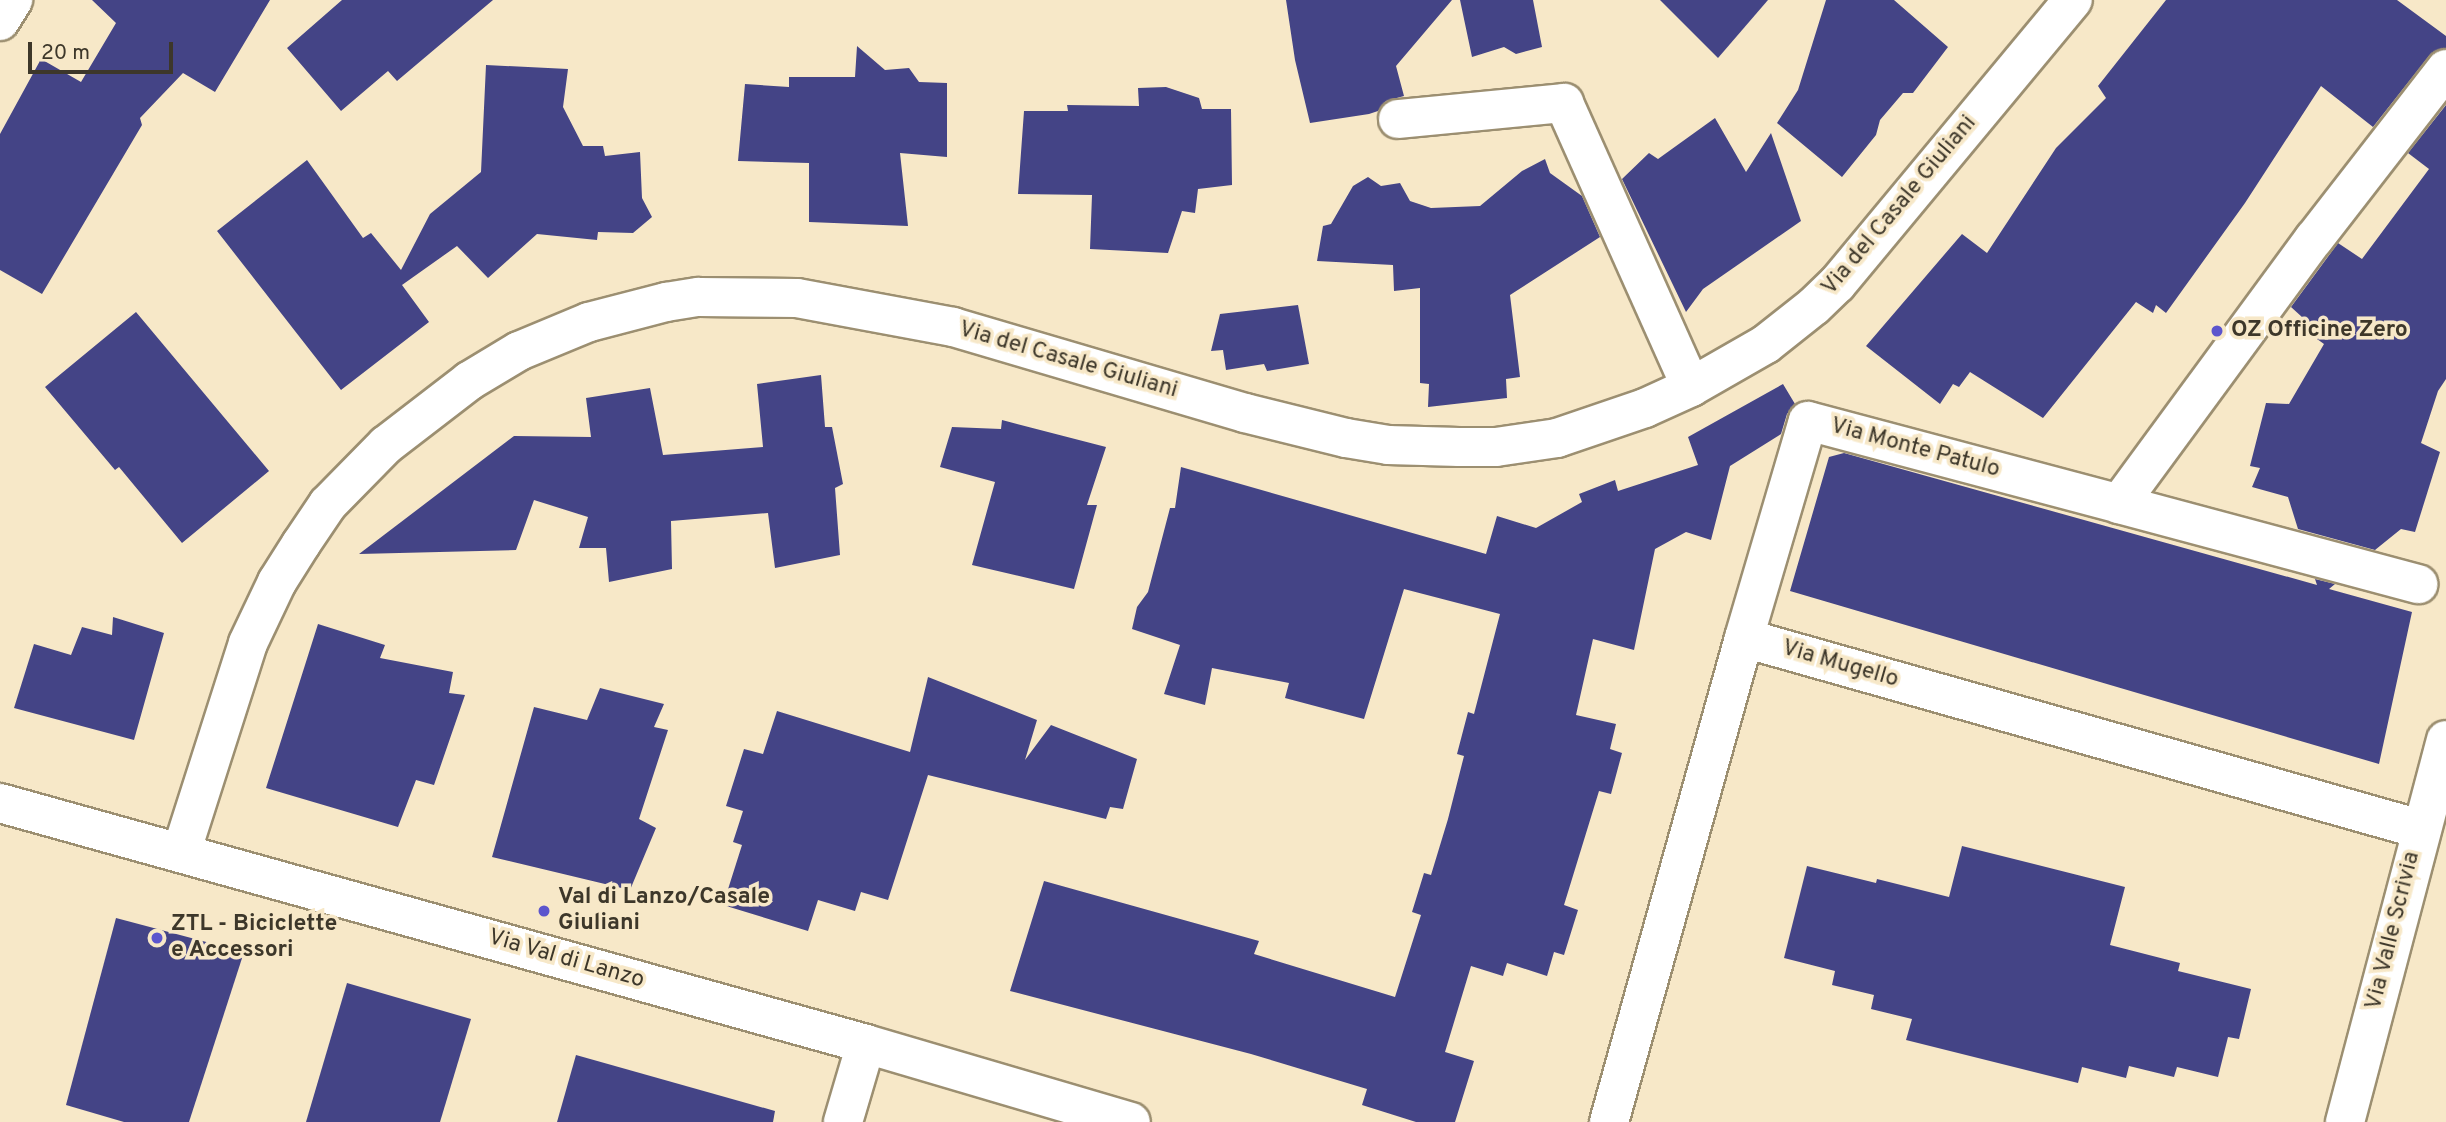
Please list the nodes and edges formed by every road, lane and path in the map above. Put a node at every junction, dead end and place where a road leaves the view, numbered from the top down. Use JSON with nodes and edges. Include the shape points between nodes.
{"nodes":[{"id":1,"x":13,"y":0,"type":"edge"},
{"id":2,"x":2073,"y":0,"type":"edge"},
{"id":3,"x":0,"y":21,"type":"edge"},
{"id":4,"x":2446,"y":69,"type":"edge"},
{"id":5,"x":1398,"y":119,"type":"dead end"},
{"id":6,"x":1692,"y":387,"type":"junction"},
{"id":7,"x":2119,"y":504,"type":"junction"},
{"id":8,"x":2418,"y":584,"type":"dead end"},
{"id":9,"x":1744,"y":638,"type":"junction"},
{"id":10,"x":2446,"y":740,"type":"edge"},
{"id":11,"x":0,"y":803,"type":"edge"},
{"id":12,"x":2420,"y":829,"type":"junction"},
{"id":13,"x":181,"y":853,"type":"junction"},
{"id":14,"x":866,"y":1044,"type":"junction"},
{"id":15,"x":843,"y":1122,"type":"edge"},
{"id":16,"x":1131,"y":1122,"type":"edge"},
{"id":17,"x":1609,"y":1122,"type":"edge"},
{"id":18,"x":2345,"y":1122,"type":"edge"}],
"edges":[{"from":1,"to":3,"type":"street"},
{"from":2,"to":6,"type":"street","name":"Via del Casale Giuliani","via":[[1837,284],[1766,344]]},
{"from":4,"to":7,"type":"street"},
{"from":5,"to":6,"type":"street","via":[[1564,103]]},
{"from":6,"to":13,"type":"street","name":"Via del Casale Giuliani","via":[[1557,438],[1496,447],[1412,446],[1346,438],[1256,416],[953,327],[839,304],[797,298],[699,297],[642,306],[589,322],[519,351],[469,381],[386,445],[328,505],[277,582],[248,643]]},
{"from":7,"to":8,"type":"street","name":"Via Monte Patulo"},
{"from":7,"to":9,"type":"street","name":"Via Monte Patulo","via":[[1808,421]]},
{"from":9,"to":12,"type":"street","name":"Via Mugello"},
{"from":9,"to":17,"type":"street"},
{"from":10,"to":12,"type":"street","name":"Via Valle Scrivia"},
{"from":11,"to":13,"type":"street","name":"Via Val di Lanzo"},
{"from":12,"to":18,"type":"street","name":"Via Valle Scrivia"},
{"from":13,"to":14,"type":"street","name":"Via Val di Lanzo"},
{"from":14,"to":15,"type":"street"},
{"from":14,"to":16,"type":"street","name":"Via Val di Lanzo"}]}
